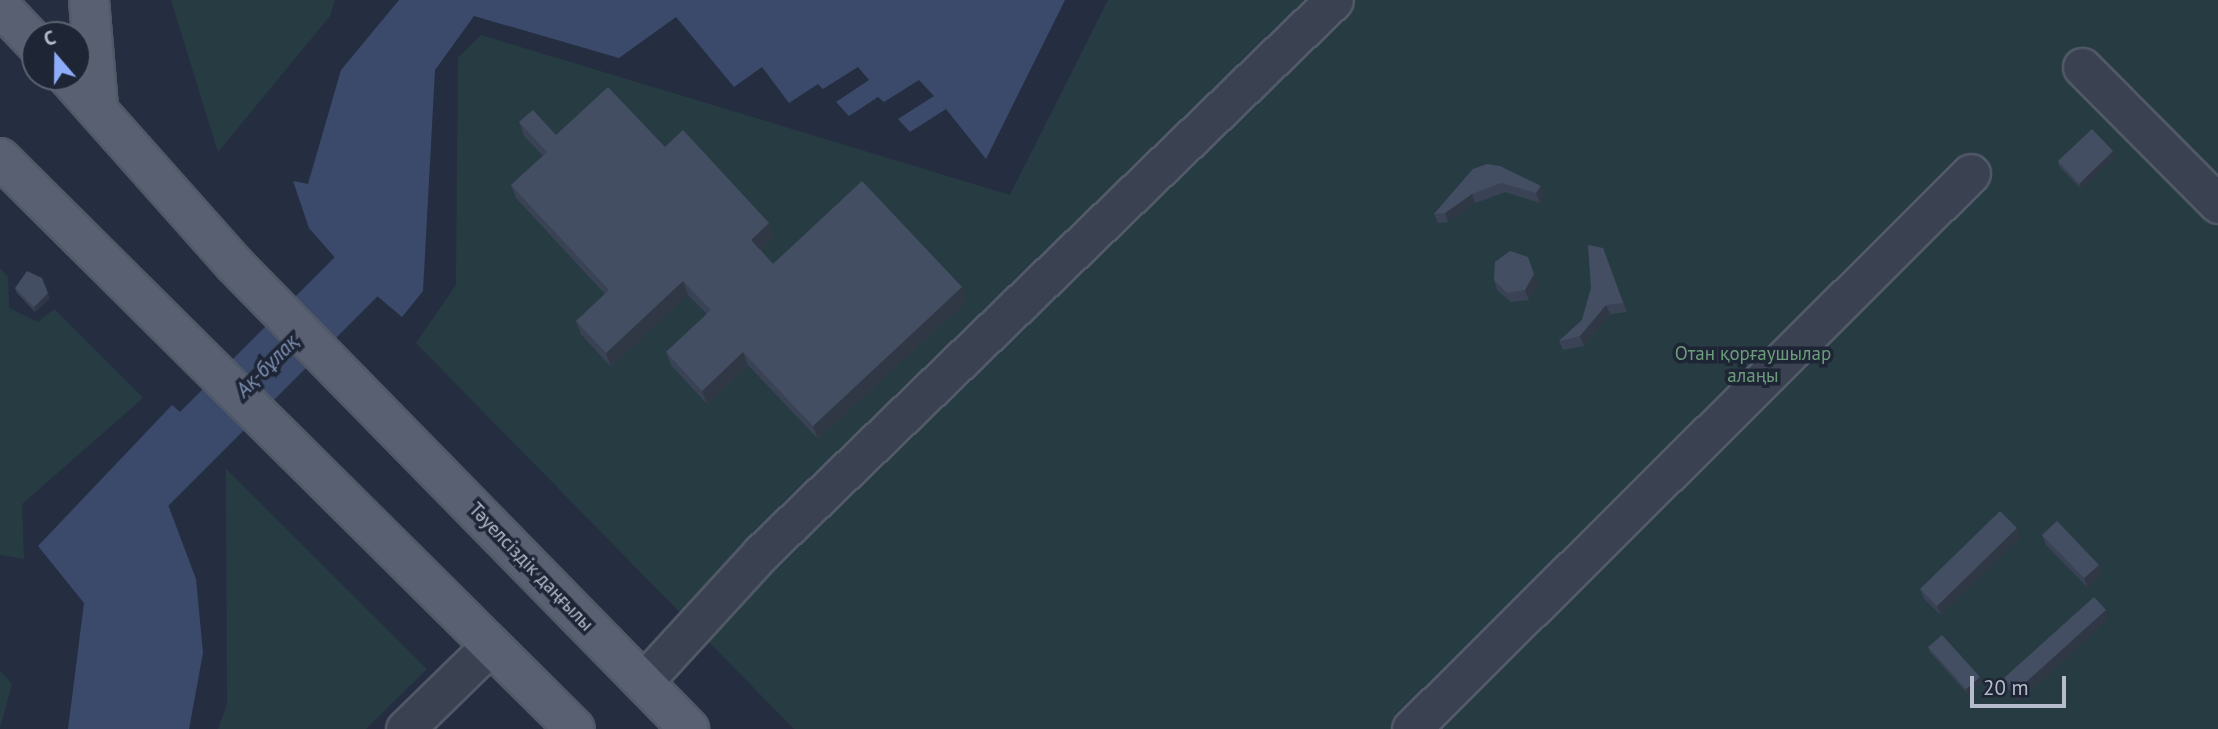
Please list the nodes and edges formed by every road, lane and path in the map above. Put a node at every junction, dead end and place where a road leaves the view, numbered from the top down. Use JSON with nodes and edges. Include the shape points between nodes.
{"nodes":[{"id":1,"x":89,"y":0,"type":"edge"},
{"id":2,"x":1335,"y":0,"type":"edge"},
{"id":3,"x":0,"y":6,"type":"edge"},
{"id":4,"x":21,"y":28,"type":"edge"},
{"id":5,"x":2082,"y":67,"type":"dead end"},
{"id":6,"x":82,"y":91,"type":"edge"},
{"id":7,"x":98,"y":108,"type":"junction"},
{"id":8,"x":0,"y":158,"type":"edge"},
{"id":9,"x":1971,"y":173,"type":"dead end"},
{"id":10,"x":2218,"y":204,"type":"edge"},
{"id":11,"x":491,"y":645,"type":"junction"},
{"id":12,"x":643,"y":682,"type":"junction"},
{"id":13,"x":405,"y":729,"type":"edge"},
{"id":14,"x":575,"y":729,"type":"edge"},
{"id":15,"x":689,"y":729,"type":"edge"},
{"id":16,"x":1411,"y":729,"type":"edge"}],
"edges":[{"from":1,"to":7,"type":"main road"},
{"from":2,"to":12,"type":"lane","via":[[761,553]]},
{"from":3,"to":4,"type":"main road"},
{"from":5,"to":10,"type":"lane"},
{"from":6,"to":7,"type":"main road","name":"Тәуелсіздік даңғылы"},
{"from":7,"to":12,"type":"main road","name":"Тәуелсіздік даңғылы","via":[[234,264]]},
{"from":8,"to":11,"type":"main road"},
{"from":9,"to":16,"type":"lane"},
{"from":11,"to":13,"type":"lane"},
{"from":11,"to":14,"type":"main road"},
{"from":12,"to":15,"type":"main road","name":"Тәуелсіздік даңғылы"}]}
